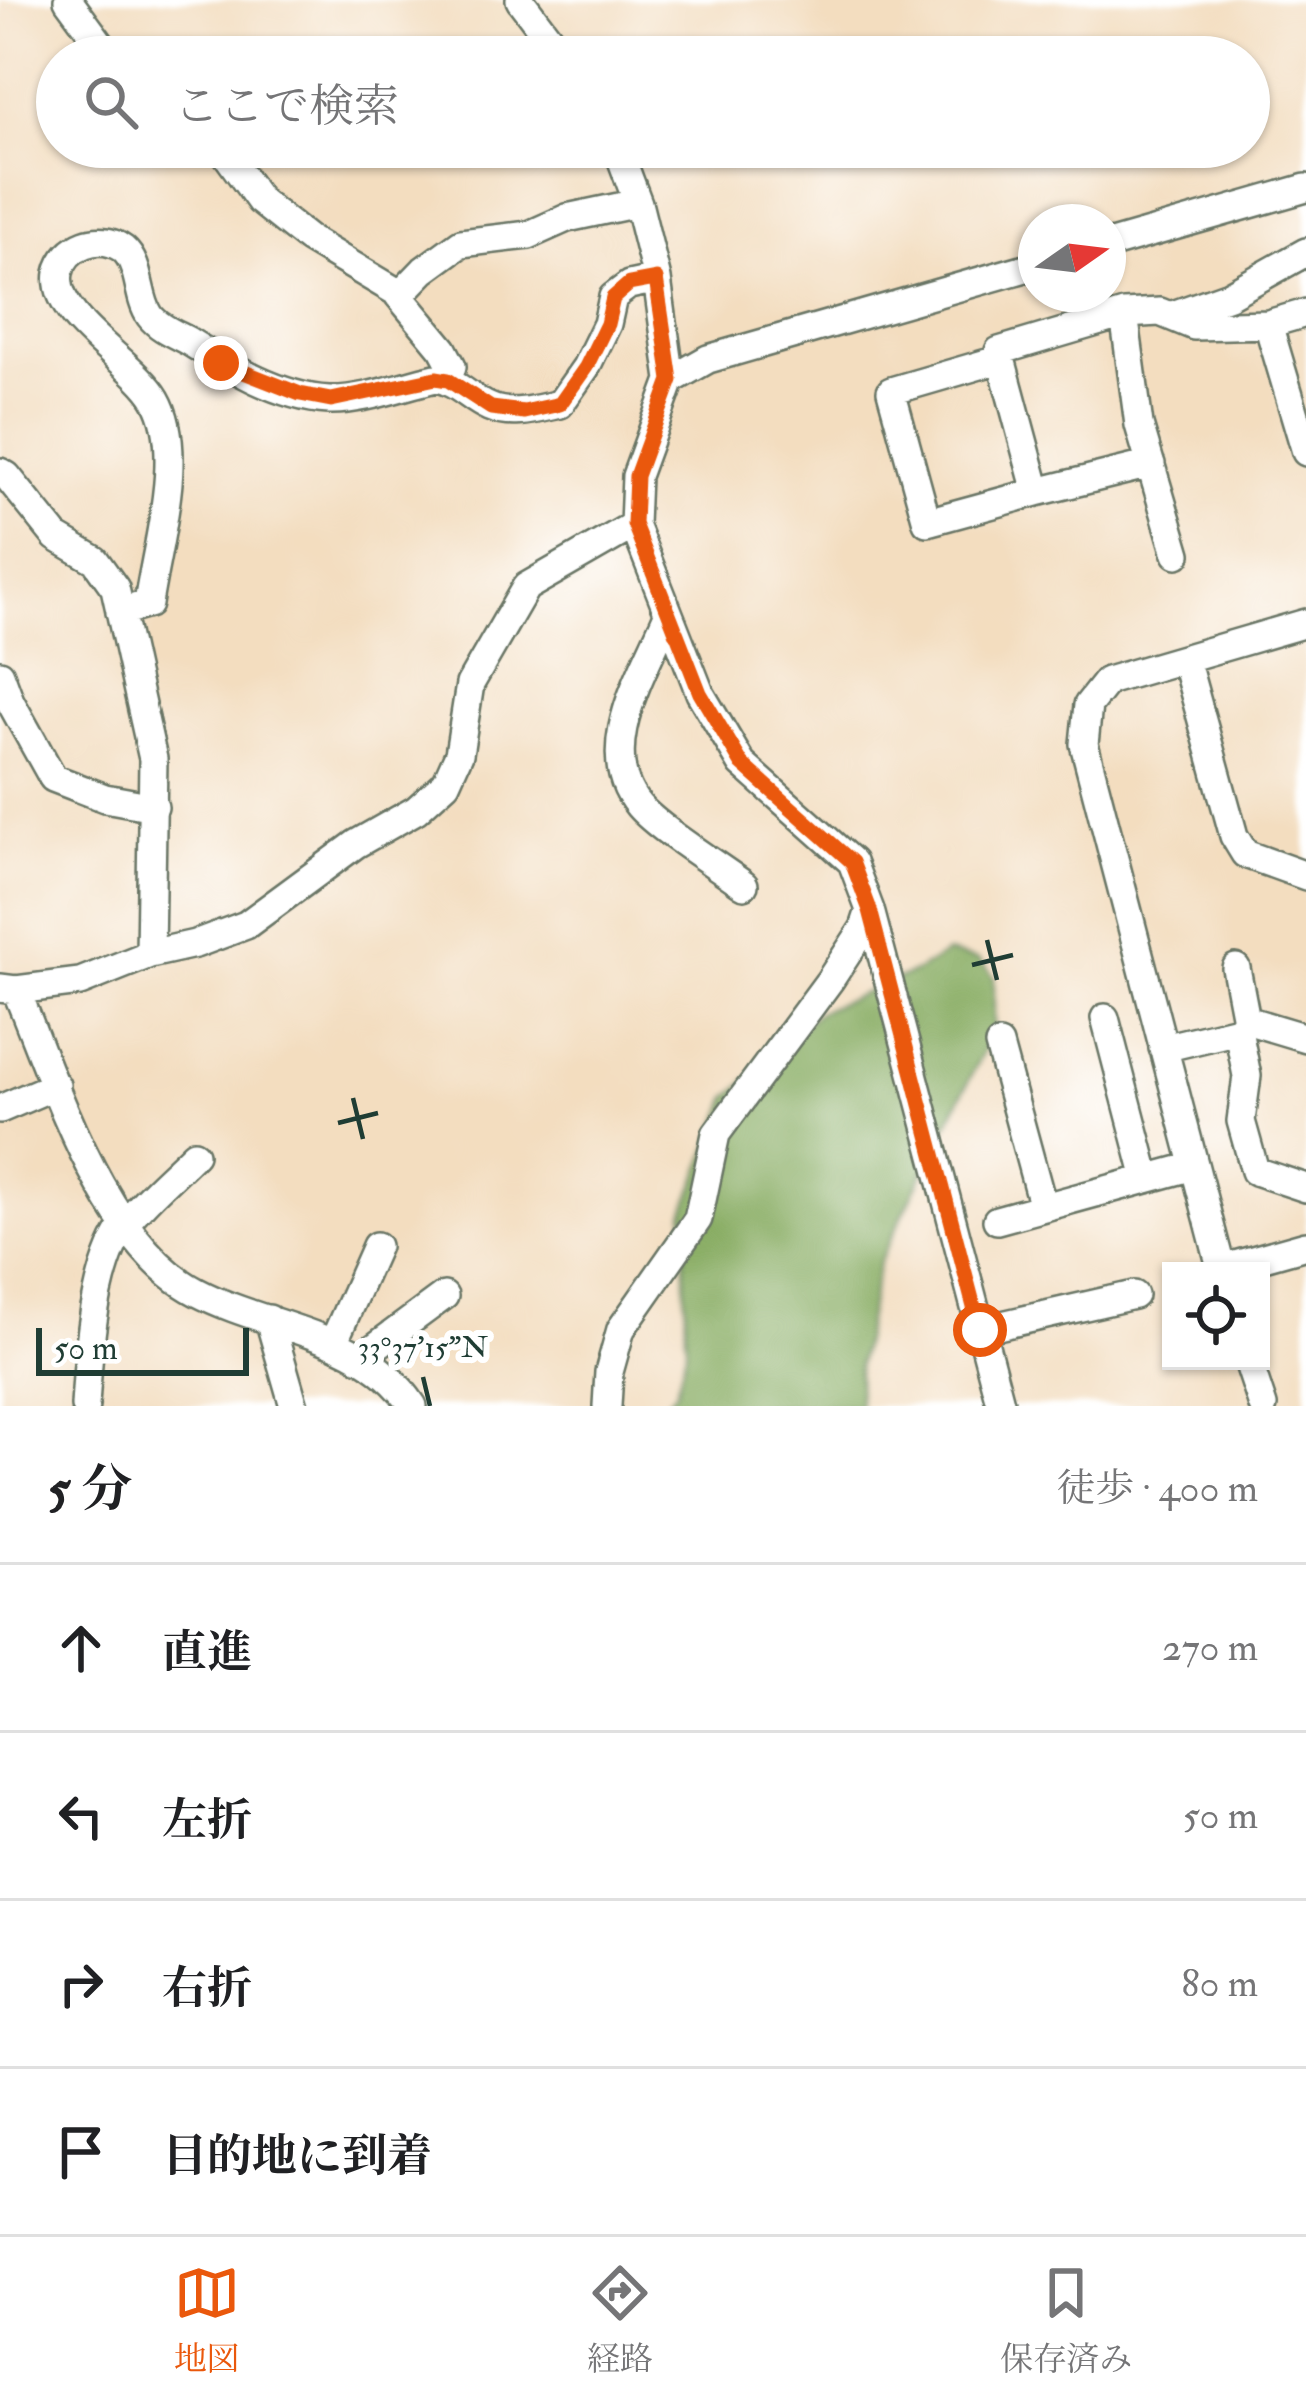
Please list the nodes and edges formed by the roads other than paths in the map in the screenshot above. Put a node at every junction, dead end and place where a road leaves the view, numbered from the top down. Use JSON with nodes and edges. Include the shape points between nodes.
{"nodes":[{"id":1,"x":68,"y":0,"type":"edge"},
{"id":2,"x":520,"y":0,"type":"edge"},
{"id":3,"x":95,"y":36,"type":"edge"},
{"id":4,"x":547,"y":36,"type":"edge"},
{"id":5,"x":236,"y":168,"type":"edge"},
{"id":6,"x":625,"y":168,"type":"edge"},
{"id":7,"x":1306,"y":188,"type":"edge"},
{"id":8,"x":638,"y":203,"type":"junction"},
{"id":9,"x":1126,"y":240,"type":"edge"},
{"id":10,"x":1306,"y":252,"type":"edge"},
{"id":11,"x":1018,"y":270,"type":"edge"},
{"id":12,"x":656,"y":279,"type":"junction"},
{"id":13,"x":399,"y":296,"type":"junction"},
{"id":14,"x":1306,"y":313,"type":"edge"},
{"id":15,"x":1124,"y":314,"type":"junction"},
{"id":16,"x":1170,"y":316,"type":"junction"},
{"id":17,"x":1268,"y":324,"type":"junction"},
{"id":18,"x":1001,"y":359,"type":"junction"},
{"id":19,"x":448,"y":380,"type":"junction"},
{"id":20,"x":671,"y":380,"type":"junction"},
{"id":21,"x":1306,"y":452,"type":"edge"},
{"id":22,"x":1151,"y":464,"type":"junction"},
{"id":23,"x":0,"y":472,"type":"edge"},
{"id":24,"x":1037,"y":492,"type":"junction"},
{"id":25,"x":634,"y":524,"type":"junction"},
{"id":26,"x":1177,"y":554,"type":"dead end"},
{"id":27,"x":120,"y":612,"type":"junction"},
{"id":28,"x":668,"y":614,"type":"junction"},
{"id":29,"x":1306,"y":623,"type":"edge"},
{"id":30,"x":1185,"y":658,"type":"junction"},
{"id":31,"x":0,"y":674,"type":"edge"},
{"id":32,"x":154,"y":807,"type":"junction"},
{"id":33,"x":1306,"y":876,"type":"edge"},
{"id":34,"x":744,"y":884,"type":"dead end"},
{"id":35,"x":870,"y":910,"type":"junction"},
{"id":36,"x":150,"y":954,"type":"junction"},
{"id":37,"x":1236,"y":968,"type":"dead end"},
{"id":38,"x":8,"y":989,"type":"edge"},
{"id":39,"x":1105,"y":1018,"type":"dead end"},
{"id":40,"x":1242,"y":1025,"type":"junction"},
{"id":41,"x":1306,"y":1038,"type":"edge"},
{"id":42,"x":999,"y":1045,"type":"dead end"},
{"id":43,"x":1163,"y":1048,"type":"junction"},
{"id":44,"x":56,"y":1084,"type":"junction"},
{"id":45,"x":0,"y":1109,"type":"edge"},
{"id":46,"x":194,"y":1154,"type":"dead end"},
{"id":47,"x":1194,"y":1166,"type":"junction"},
{"id":48,"x":1147,"y":1179,"type":"junction"},
{"id":49,"x":1306,"y":1188,"type":"edge"},
{"id":50,"x":1042,"y":1207,"type":"junction"},
{"id":51,"x":997,"y":1220,"type":"dead end"},
{"id":52,"x":124,"y":1225,"type":"junction"},
{"id":53,"x":1306,"y":1245,"type":"edge"},
{"id":54,"x":376,"y":1246,"type":"dead end"},
{"id":55,"x":1219,"y":1262,"type":"edge"},
{"id":56,"x":1248,"y":1262,"type":"edge"},
{"id":57,"x":1134,"y":1294,"type":"dead end"},
{"id":58,"x":444,"y":1296,"type":"dead end"},
{"id":59,"x":269,"y":1319,"type":"junction"},
{"id":60,"x":980,"y":1330,"type":"junction"},
{"id":61,"x":333,"y":1343,"type":"junction"},
{"id":62,"x":359,"y":1358,"type":"junction"},
{"id":63,"x":1251,"y":1370,"type":"edge"},
{"id":64,"x":85,"y":1406,"type":"edge"},
{"id":65,"x":294,"y":1406,"type":"edge"},
{"id":66,"x":413,"y":1406,"type":"edge"},
{"id":67,"x":607,"y":1406,"type":"edge"},
{"id":68,"x":1001,"y":1406,"type":"edge"},
{"id":69,"x":1263,"y":1406,"type":"edge"}],
"edges":[{"from":1,"to":3,"type":"street"},
{"from":2,"to":4,"type":"street"},
{"from":5,"to":13,"type":"street","via":[[260,201]]},
{"from":6,"to":8,"type":"street"},
{"from":7,"to":9,"type":"street"},
{"from":8,"to":12,"type":"street"},
{"from":8,"to":13,"type":"street","via":[[529,235],[461,244]]},
{"from":10,"to":16,"type":"street","via":[[1229,295]]},
{"from":11,"to":20,"type":"street","via":[[709,359]]},
{"from":12,"to":19,"type":"street","via":[[629,284],[613,298],[586,367],[560,404],[491,408]]},
{"from":12,"to":20,"type":"street"},
{"from":13,"to":19,"type":"street","via":[[443,349],[452,366]]},
{"from":14,"to":17,"type":"street"},
{"from":15,"to":16,"type":"street"},
{"from":15,"to":18,"type":"street","via":[[999,351]]},
{"from":15,"to":22,"type":"street"},
{"from":16,"to":17,"type":"street","via":[[1194,326]]},
{"from":17,"to":21,"type":"street"},
{"from":18,"to":24,"type":"street"},
{"from":18,"to":24,"type":"street","via":[[891,391],[927,522]]},
{"from":19,"to":27,"type":"street","via":[[331,400],[256,380],[148,314],[121,247],[82,243],[65,256],[62,300],[155,398],[169,430],[148,604]]},
{"from":20,"to":25,"type":"street","via":[[636,476]]},
{"from":22,"to":24,"type":"street"},
{"from":22,"to":26,"type":"street"},
{"from":23,"to":27,"type":"street","via":[[56,536],[94,560],[115,588]]},
{"from":25,"to":28,"type":"street"},
{"from":25,"to":36,"type":"street","via":[[526,587],[470,684],[446,783],[416,810],[246,925]]},
{"from":27,"to":32,"type":"street","via":[[153,759]]},
{"from":28,"to":34,"type":"street","via":[[625,721],[621,776],[640,807]]},
{"from":28,"to":35,"type":"street","via":[[700,693],[742,764],[852,862]]},
{"from":29,"to":30,"type":"street"},
{"from":30,"to":33,"type":"street","via":[[1234,836],[1245,854]]},
{"from":30,"to":43,"type":"street","via":[[1107,681],[1088,705],[1084,744]]},
{"from":31,"to":32,"type":"street","via":[[53,778]]},
{"from":32,"to":36,"type":"street"},
{"from":35,"to":60,"type":"street"},
{"from":35,"to":67,"type":"street","via":[[830,980],[716,1134],[698,1219],[621,1330]]},
{"from":36,"to":38,"type":"street","via":[[80,982]]},
{"from":37,"to":40,"type":"street"},
{"from":38,"to":44,"type":"street"},
{"from":39,"to":48,"type":"street"},
{"from":40,"to":41,"type":"street"},
{"from":40,"to":43,"type":"street"},
{"from":40,"to":49,"type":"street","via":[[1241,1121],[1255,1172]]},
{"from":42,"to":50,"type":"street"},
{"from":43,"to":47,"type":"street"},
{"from":44,"to":45,"type":"street"},
{"from":44,"to":52,"type":"street"},
{"from":46,"to":52,"type":"street"},
{"from":47,"to":48,"type":"street"},
{"from":47,"to":55,"type":"street"},
{"from":48,"to":50,"type":"street"},
{"from":50,"to":51,"type":"street"},
{"from":52,"to":59,"type":"street","via":[[195,1291]]},
{"from":52,"to":64,"type":"street","via":[[105,1268]]},
{"from":53,"to":56,"type":"street"},
{"from":54,"to":61,"type":"street"},
{"from":57,"to":60,"type":"street"},
{"from":58,"to":62,"type":"street"},
{"from":59,"to":61,"type":"street"},
{"from":59,"to":65,"type":"street"},
{"from":60,"to":68,"type":"street"},
{"from":61,"to":62,"type":"street"},
{"from":62,"to":66,"type":"street"},
{"from":63,"to":69,"type":"street"}]}
